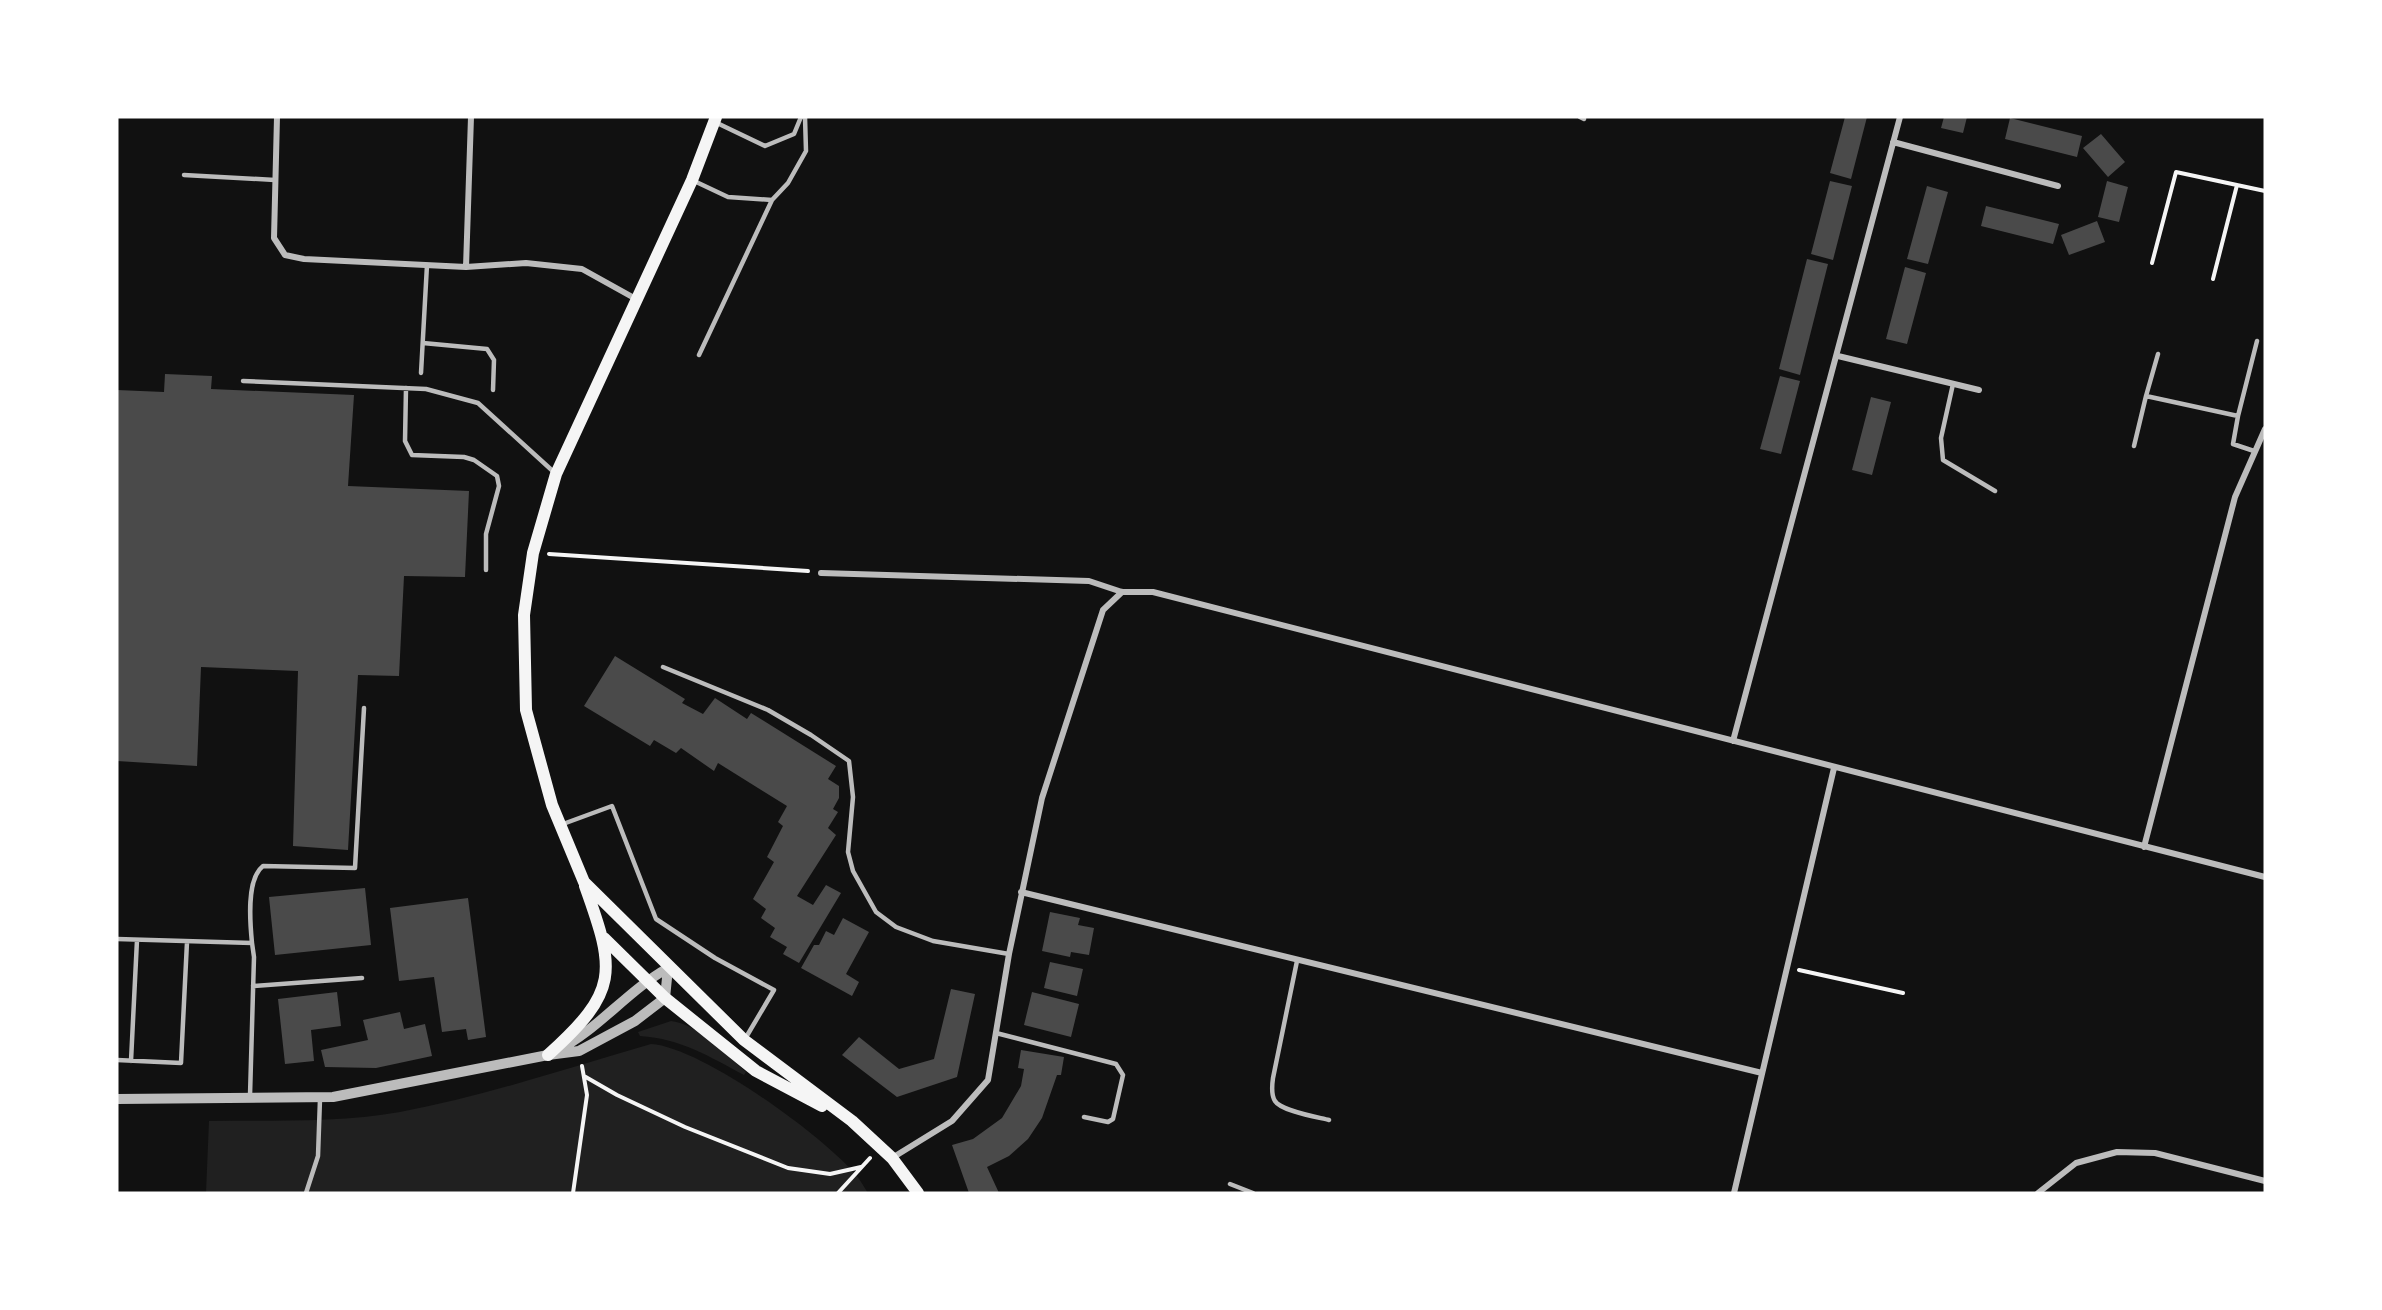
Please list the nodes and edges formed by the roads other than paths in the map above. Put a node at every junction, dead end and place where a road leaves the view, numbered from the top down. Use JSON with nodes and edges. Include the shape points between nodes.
{"nodes":[{"id":1,"x":277,"y":117,"type":"edge"},
{"id":2,"x":471,"y":117,"type":"edge"},
{"id":3,"x":803,"y":117,"type":"edge"},
{"id":4,"x":1900,"y":117,"type":"edge"},
{"id":5,"x":715,"y":119,"type":"edge"},
{"id":6,"x":1893,"y":142,"type":"junction"},
{"id":7,"x":184,"y":175,"type":"dead end"},
{"id":8,"x":275,"y":180,"type":"junction"},
{"id":9,"x":692,"y":180,"type":"junction"},
{"id":10,"x":2058,"y":186,"type":"dead end"},
{"id":11,"x":772,"y":200,"type":"junction"},
{"id":12,"x":427,"y":265,"type":"junction"},
{"id":13,"x":466,"y":267,"type":"junction"},
{"id":14,"x":636,"y":299,"type":"junction"},
{"id":15,"x":2257,"y":341,"type":"dead end"},
{"id":16,"x":423,"y":343,"type":"junction"},
{"id":17,"x":2158,"y":354,"type":"dead end"},
{"id":18,"x":699,"y":355,"type":"dead end"},
{"id":19,"x":1838,"y":356,"type":"junction"},
{"id":20,"x":421,"y":373,"type":"dead end"},
{"id":21,"x":243,"y":381,"type":"dead end"},
{"id":22,"x":1953,"y":384,"type":"junction"},
{"id":23,"x":406,"y":388,"type":"junction"},
{"id":24,"x":493,"y":390,"type":"dead end"},
{"id":25,"x":1979,"y":390,"type":"dead end"},
{"id":26,"x":2146,"y":396,"type":"junction"},
{"id":27,"x":2238,"y":416,"type":"junction"},
{"id":28,"x":2265,"y":429,"type":"edge"},
{"id":29,"x":2134,"y":446,"type":"dead end"},
{"id":30,"x":2254,"y":452,"type":"junction"},
{"id":31,"x":556,"y":474,"type":"junction"},
{"id":32,"x":1995,"y":491,"type":"dead end"},
{"id":33,"x":486,"y":570,"type":"dead end"},
{"id":34,"x":821,"y":573,"type":"road end"},
{"id":35,"x":1122,"y":592,"type":"junction"},
{"id":36,"x":663,"y":667,"type":"dead end"},
{"id":37,"x":364,"y":708,"type":"dead end"},
{"id":38,"x":1733,"y":741,"type":"junction"},
{"id":39,"x":1834,"y":768,"type":"junction"},
{"id":40,"x":561,"y":825,"type":"junction"},
{"id":41,"x":2144,"y":847,"type":"junction"},
{"id":42,"x":2265,"y":877,"type":"edge"},
{"id":43,"x":584,"y":882,"type":"junction"},
{"id":44,"x":1021,"y":892,"type":"junction"},
{"id":45,"x":604,"y":938,"type":"junction"},
{"id":46,"x":117,"y":939,"type":"edge"},
{"id":47,"x":138,"y":939,"type":"junction"},
{"id":48,"x":187,"y":942,"type":"junction"},
{"id":49,"x":252,"y":943,"type":"junction"},
{"id":50,"x":1009,"y":954,"type":"junction"},
{"id":51,"x":1297,"y":961,"type":"junction"},
{"id":52,"x":668,"y":968,"type":"junction"},
{"id":53,"x":362,"y":978,"type":"dead end"},
{"id":54,"x":647,"y":980,"type":"junction"},
{"id":55,"x":253,"y":986,"type":"junction"},
{"id":56,"x":665,"y":998,"type":"junction"},
{"id":57,"x":996,"y":1033,"type":"junction"},
{"id":58,"x":744,"y":1040,"type":"junction"},
{"id":59,"x":548,"y":1055,"type":"junction"},
{"id":60,"x":117,"y":1060,"type":"edge"},
{"id":61,"x":131,"y":1061,"type":"junction"},
{"id":62,"x":1762,"y":1073,"type":"junction"},
{"id":63,"x":117,"y":1099,"type":"edge"},
{"id":64,"x":320,"y":1099,"type":"junction"},
{"id":65,"x":250,"y":1100,"type":"junction"},
{"id":66,"x":1084,"y":1117,"type":"dead end"},
{"id":67,"x":1329,"y":1120,"type":"dead end"},
{"id":68,"x":852,"y":1121,"type":"junction"},
{"id":69,"x":892,"y":1158,"type":"junction"},
{"id":70,"x":2265,"y":1181,"type":"edge"},
{"id":71,"x":1230,"y":1184,"type":"dead end"},
{"id":72,"x":306,"y":1193,"type":"edge"},
{"id":73,"x":918,"y":1193,"type":"edge"},
{"id":74,"x":1253,"y":1193,"type":"edge"},
{"id":75,"x":1734,"y":1193,"type":"edge"},
{"id":76,"x":2038,"y":1193,"type":"edge"}],
"edges":[{"from":1,"to":8,"type":"street"},
{"from":2,"to":13,"type":"street"},
{"from":3,"to":5,"type":"lane","via":[[794,134],[765,146]]},
{"from":3,"to":11,"type":"lane","via":[[806,151],[788,183]]},
{"from":4,"to":6,"type":"street"},
{"from":5,"to":9,"type":"main road"},
{"from":6,"to":10,"type":"street"},
{"from":6,"to":19,"type":"street"},
{"from":7,"to":8,"type":"lane"},
{"from":8,"to":12,"type":"street","via":[[274,238],[285,255]]},
{"from":9,"to":11,"type":"lane","via":[[728,197]]},
{"from":9,"to":14,"type":"main road"},
{"from":11,"to":18,"type":"lane"},
{"from":12,"to":13,"type":"street"},
{"from":12,"to":16,"type":"lane"},
{"from":13,"to":14,"type":"street","via":[[526,263],[582,270]]},
{"from":14,"to":31,"type":"main road"},
{"from":15,"to":27,"type":"lane"},
{"from":16,"to":20,"type":"lane"},
{"from":16,"to":24,"type":"lane","via":[[487,349],[494,360]]},
{"from":17,"to":26,"type":"lane"},
{"from":19,"to":22,"type":"street"},
{"from":19,"to":38,"type":"street"},
{"from":21,"to":23,"type":"lane"},
{"from":22,"to":25,"type":"street"},
{"from":22,"to":32,"type":"lane","via":[[1941,438],[1944,460]]},
{"from":23,"to":31,"type":"lane","via":[[426,389],[478,403]]},
{"from":23,"to":33,"type":"lane","via":[[405,441],[412,454],[464,457],[497,476],[499,486],[486,534]]},
{"from":26,"to":27,"type":"lane"},
{"from":26,"to":29,"type":"lane"},
{"from":27,"to":30,"type":"lane","via":[[2233,444]]},
{"from":28,"to":30,"type":"street"},
{"from":30,"to":41,"type":"street","via":[[2235,497]]},
{"from":31,"to":40,"type":"main road","via":[[533,553],[524,615],[526,710]]},
{"from":34,"to":35,"type":"street","via":[[1089,582]]},
{"from":35,"to":38,"type":"street","via":[[1154,592]]},
{"from":35,"to":44,"type":"street","via":[[1103,610],[1042,798]]},
{"from":36,"to":50,"type":"lane","via":[[768,710],[849,761],[853,797],[848,852],[853,871],[876,912],[896,927],[933,941]]},
{"from":37,"to":49,"type":"lane","via":[[354,868],[263,866],[253,885]]},
{"from":38,"to":39,"type":"street"},
{"from":39,"to":41,"type":"street"},
{"from":39,"to":62,"type":"street"},
{"from":40,"to":43,"type":"main road"},
{"from":40,"to":58,"type":"lane","via":[[612,806],[656,919],[774,990]]},
{"from":41,"to":42,"type":"street"},
{"from":43,"to":45,"type":"main road"},
{"from":43,"to":52,"type":"main road"},
{"from":44,"to":50,"type":"street"},
{"from":44,"to":51,"type":"street"},
{"from":45,"to":54,"type":"main road"},
{"from":45,"to":59,"type":"main road","via":[[602,993],[575,1031]]},
{"from":46,"to":47,"type":"lane"},
{"from":47,"to":48,"type":"lane"},
{"from":47,"to":61,"type":"lane"},
{"from":48,"to":49,"type":"lane"},
{"from":48,"to":61,"type":"lane","via":[[182,1063]]},
{"from":49,"to":55,"type":"lane"},
{"from":50,"to":57,"type":"street"},
{"from":51,"to":62,"type":"street"},
{"from":51,"to":67,"type":"lane","via":[[1273,1094],[1282,1107]]},
{"from":52,"to":54,"type":"street"},
{"from":52,"to":56,"type":"street"},
{"from":52,"to":58,"type":"main road"},
{"from":53,"to":55,"type":"lane"},
{"from":54,"to":56,"type":"main road"},
{"from":54,"to":59,"type":"street","via":[[575,1041]]},
{"from":55,"to":65,"type":"lane"},
{"from":56,"to":59,"type":"street","via":[[635,1021],[579,1051]]},
{"from":56,"to":68,"type":"main road","via":[[756,1071]]},
{"from":57,"to":66,"type":"lane","via":[[1116,1064],[1123,1075],[1113,1119],[1108,1122]]},
{"from":57,"to":69,"type":"street","via":[[988,1080],[952,1121]]},
{"from":58,"to":68,"type":"main road"},
{"from":59,"to":64,"type":"street"},
{"from":60,"to":61,"type":"lane"},
{"from":62,"to":75,"type":"street"},
{"from":63,"to":65,"type":"street"},
{"from":64,"to":65,"type":"street"},
{"from":64,"to":72,"type":"lane","via":[[318,1156]]},
{"from":68,"to":69,"type":"main road"},
{"from":69,"to":73,"type":"main road"},
{"from":70,"to":76,"type":"street","via":[[2155,1153],[2117,1152],[2076,1163]]},
{"from":71,"to":74,"type":"lane"}]}
